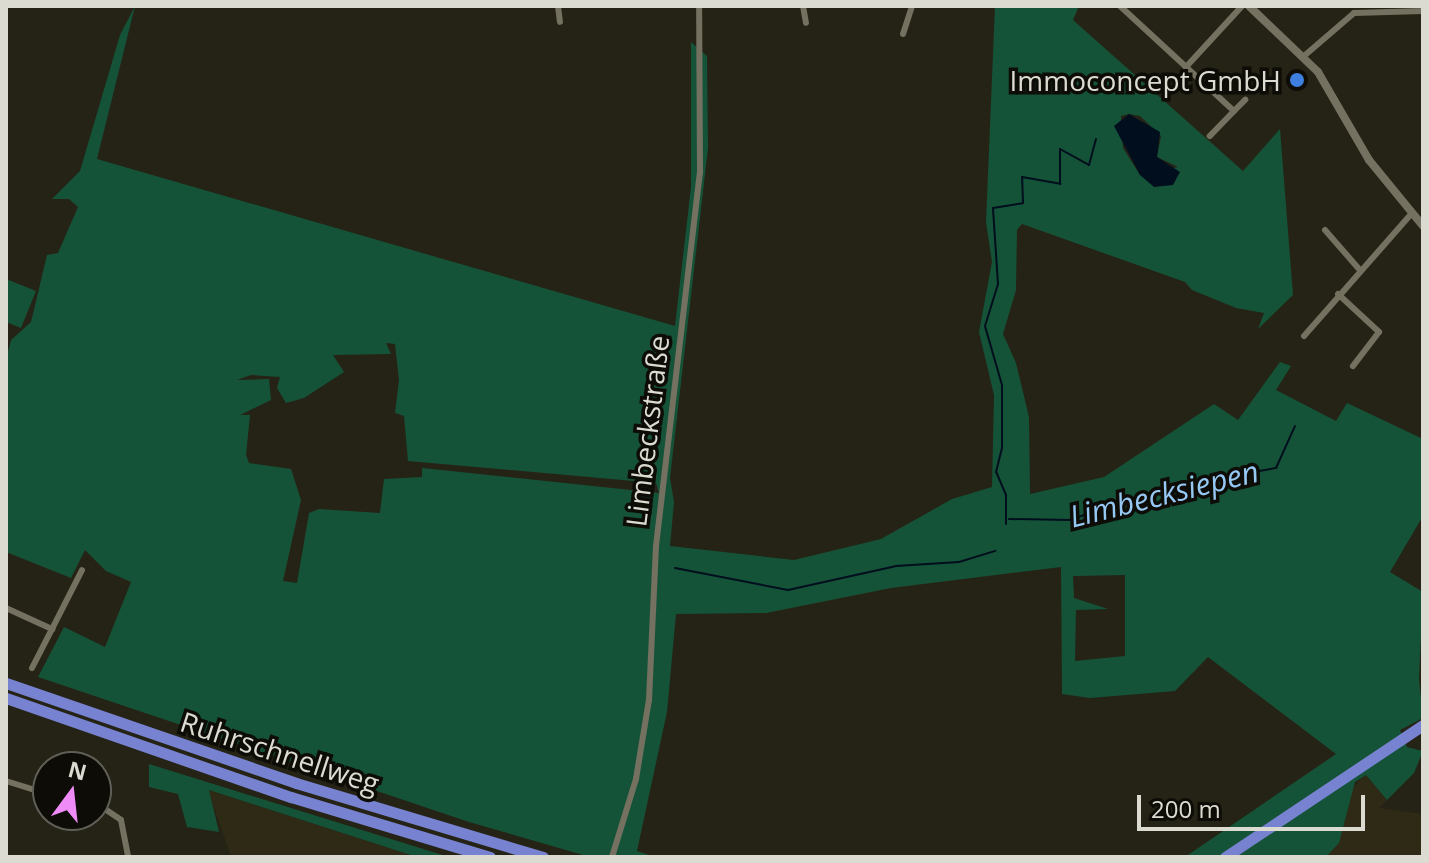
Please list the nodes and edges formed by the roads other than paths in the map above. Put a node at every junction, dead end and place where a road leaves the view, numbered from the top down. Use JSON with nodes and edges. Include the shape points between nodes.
{"nodes":[{"id":1,"x":558,"y":6,"type":"edge"},
{"id":2,"x":699,"y":6,"type":"edge"},
{"id":3,"x":803,"y":6,"type":"edge"},
{"id":4,"x":912,"y":6,"type":"edge"},
{"id":5,"x":1120,"y":6,"type":"edge"},
{"id":6,"x":1242,"y":6,"type":"edge"},
{"id":7,"x":1249,"y":6,"type":"edge"},
{"id":8,"x":1353,"y":10,"type":"edge"},
{"id":9,"x":1423,"y":11,"type":"edge"},
{"id":10,"x":560,"y":22,"type":"dead end"},
{"id":11,"x":806,"y":23,"type":"dead end"},
{"id":12,"x":903,"y":34,"type":"dead end"},
{"id":13,"x":1304,"y":56,"type":"junction"},
{"id":14,"x":1186,"y":67,"type":"junction"},
{"id":15,"x":1245,"y":100,"type":"dead end"},
{"id":16,"x":1234,"y":111,"type":"junction"},
{"id":17,"x":1210,"y":136,"type":"dead end"},
{"id":18,"x":1412,"y":213,"type":"junction"},
{"id":19,"x":1423,"y":226,"type":"edge"},
{"id":20,"x":1325,"y":230,"type":"dead end"},
{"id":21,"x":1359,"y":269,"type":"junction"},
{"id":22,"x":1338,"y":294,"type":"junction"},
{"id":23,"x":1304,"y":336,"type":"dead end"},
{"id":24,"x":1353,"y":366,"type":"dead end"},
{"id":25,"x":82,"y":570,"type":"dead end"},
{"id":26,"x":6,"y":608,"type":"edge"},
{"id":27,"x":52,"y":629,"type":"junction"},
{"id":28,"x":32,"y":668,"type":"dead end"},
{"id":29,"x":6,"y":683,"type":"edge"},
{"id":30,"x":6,"y":698,"type":"edge"},
{"id":31,"x":1423,"y":725,"type":"edge"},
{"id":32,"x":1417,"y":733,"type":"edge"},
{"id":33,"x":6,"y":781,"type":"edge"},
{"id":34,"x":32,"y":789,"type":"edge"},
{"id":35,"x":112,"y":814,"type":"edge"},
{"id":36,"x":128,"y":857,"type":"edge"},
{"id":37,"x":490,"y":857,"type":"edge"},
{"id":38,"x":543,"y":857,"type":"edge"},
{"id":39,"x":612,"y":857,"type":"edge"},
{"id":40,"x":1225,"y":857,"type":"edge"}],
"edges":[{"from":1,"to":10,"type":"street"},
{"from":2,"to":39,"type":"street","name":"Limbeckstraße","via":[[698,201],[656,546],[649,700],[636,779]]},
{"from":3,"to":11,"type":"street"},
{"from":4,"to":12,"type":"street"},
{"from":5,"to":14,"type":"street"},
{"from":6,"to":14,"type":"street"},
{"from":7,"to":13,"type":"street"},
{"from":8,"to":9,"type":"street"},
{"from":8,"to":13,"type":"street"},
{"from":13,"to":18,"type":"street","via":[[1333,94],[1369,160]]},
{"from":14,"to":16,"type":"street"},
{"from":15,"to":16,"type":"street"},
{"from":16,"to":17,"type":"street"},
{"from":18,"to":19,"type":"street"},
{"from":18,"to":21,"type":"street"},
{"from":20,"to":21,"type":"street"},
{"from":21,"to":22,"type":"street"},
{"from":22,"to":23,"type":"street"},
{"from":22,"to":24,"type":"street","via":[[1379,332]]},
{"from":25,"to":27,"type":"street"},
{"from":26,"to":27,"type":"street"},
{"from":27,"to":28,"type":"street"},
{"from":29,"to":38,"type":"highway","name":"Ruhrschnellweg","via":[[281,779]]},
{"from":30,"to":37,"type":"highway","name":"Ruhrschnellweg","via":[[254,785]]},
{"from":31,"to":32,"type":"highway"},
{"from":32,"to":40,"type":"highway"},
{"from":33,"to":34,"type":"street"},
{"from":35,"to":36,"type":"street","via":[[121,820]]}]}
